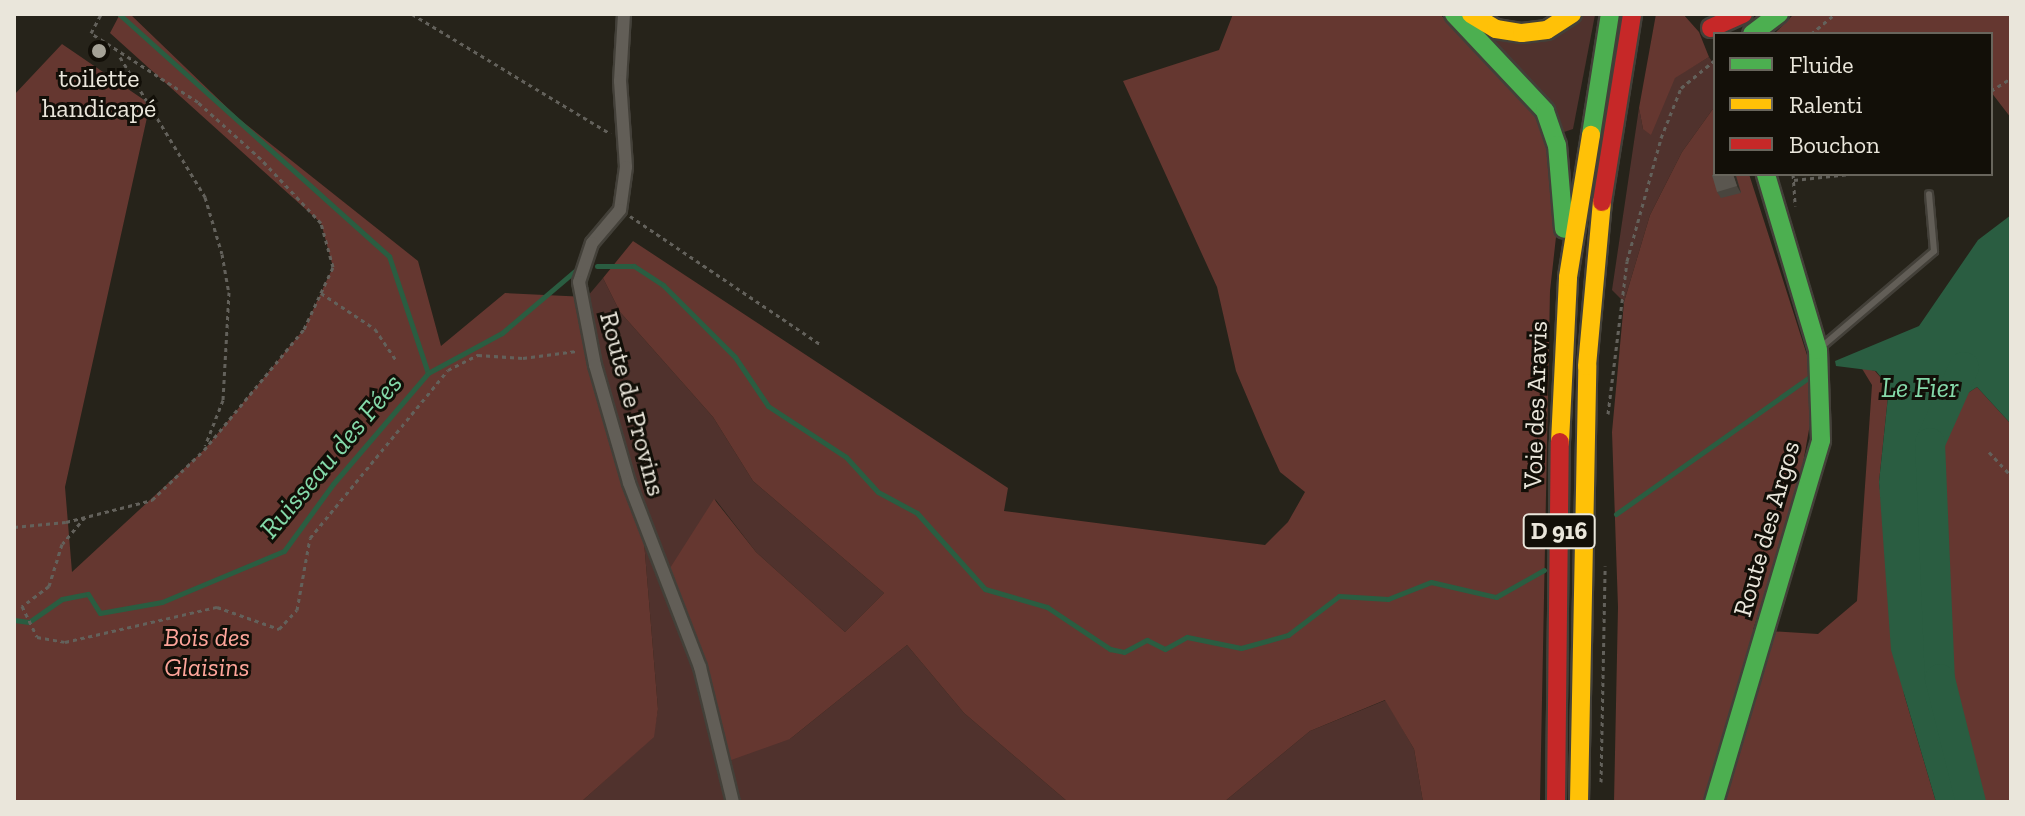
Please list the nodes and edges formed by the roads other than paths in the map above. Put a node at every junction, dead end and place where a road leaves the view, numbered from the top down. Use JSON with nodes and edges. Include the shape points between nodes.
{"nodes":[{"id":1,"x":624,"y":14,"type":"edge"},
{"id":2,"x":1454,"y":14,"type":"edge"},
{"id":3,"x":1471,"y":14,"type":"edge"},
{"id":4,"x":1572,"y":14,"type":"edge"},
{"id":5,"x":1610,"y":14,"type":"edge"},
{"id":6,"x":1743,"y":14,"type":"edge"},
{"id":7,"x":1779,"y":14,"type":"edge"},
{"id":8,"x":1632,"y":19,"type":"edge"},
{"id":9,"x":1709,"y":26,"type":"edge"},
{"id":10,"x":1755,"y":32,"type":"edge"},
{"id":11,"x":1767,"y":176,"type":"edge"},
{"id":12,"x":1929,"y":194,"type":"dead end"},
{"id":13,"x":1568,"y":277,"type":"junction"},
{"id":14,"x":1818,"y":350,"type":"junction"},
{"id":15,"x":733,"y":802,"type":"edge"},
{"id":16,"x":1556,"y":802,"type":"edge"},
{"id":17,"x":1579,"y":802,"type":"edge"},
{"id":18,"x":1714,"y":802,"type":"edge"}],
"edges":[{"from":1,"to":15,"type":"street","name":"Route de Provins","via":[[620,210],[592,243],[579,282],[592,349],[643,529],[700,667]]},
{"from":2,"to":13,"type":"main road","via":[[1527,88],[1550,122],[1559,161]]},
{"from":3,"to":4,"type":"main road","via":[[1496,29],[1522,33],[1547,30]]},
{"from":5,"to":13,"type":"main road","name":"Voie des Aravis","number":"D 916"},
{"from":6,"to":9,"type":"main road"},
{"from":7,"to":10,"type":"main road"},
{"from":8,"to":17,"type":"main road","name":"Voie des Aravis","number":"D 916","via":[[1599,224],[1587,366]]},
{"from":11,"to":14,"type":"main road","name":"Route des Argos"},
{"from":12,"to":14,"type":"lane","via":[[1934,251]]},
{"from":13,"to":16,"type":"main road","name":"Voie des Aravis","number":"D 916","via":[[1560,399]]},
{"from":14,"to":18,"type":"main road","name":"Route des Argos","via":[[1821,440],[1808,498],[1724,755]]}]}
